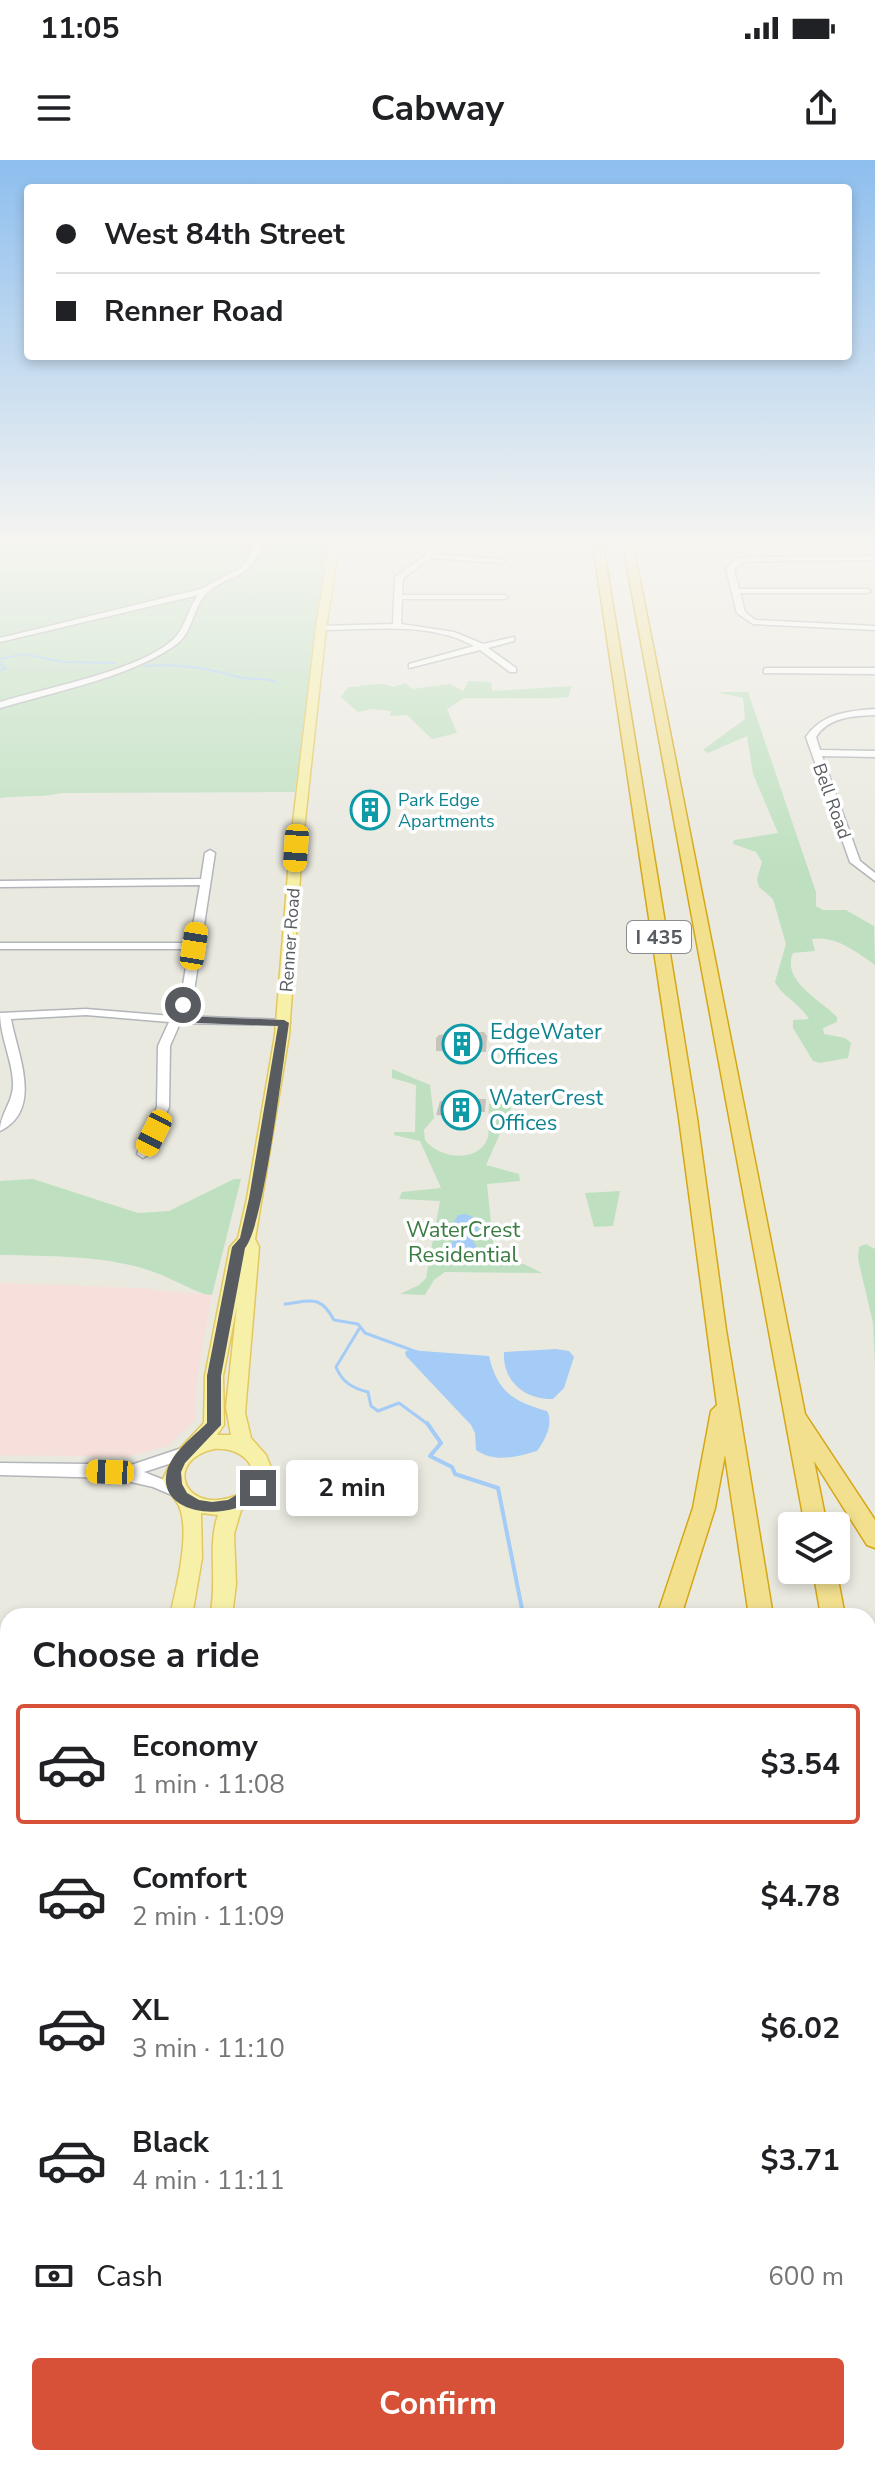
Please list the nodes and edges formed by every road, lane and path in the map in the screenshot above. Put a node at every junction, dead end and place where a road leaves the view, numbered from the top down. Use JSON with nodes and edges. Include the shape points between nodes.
{"nodes":[{"id":1,"x":157,"y":653,"type":"edge"},
{"id":2,"x":318,"y":653,"type":"edge"},
{"id":3,"x":465,"y":653,"type":"edge"},
{"id":4,"x":489,"y":653,"type":"edge"},
{"id":5,"x":615,"y":653,"type":"edge"},
{"id":6,"x":649,"y":653,"type":"edge"},
{"id":7,"x":412,"y":666,"type":"dead end"},
{"id":8,"x":513,"y":670,"type":"dead end"},
{"id":9,"x":767,"y":671,"type":"dead end"},
{"id":10,"x":875,"y":671,"type":"edge"},
{"id":11,"x":0,"y":705,"type":"edge"},
{"id":12,"x":875,"y":712,"type":"edge"},
{"id":13,"x":815,"y":753,"type":"junction"},
{"id":14,"x":875,"y":754,"type":"edge"},
{"id":15,"x":210,"y":853,"type":"dead end"},
{"id":16,"x":875,"y":878,"type":"edge"},
{"id":17,"x":204,"y":882,"type":"junction"},
{"id":18,"x":0,"y":884,"type":"edge"},
{"id":19,"x":0,"y":946,"type":"edge"},
{"id":20,"x":194,"y":946,"type":"junction"},
{"id":21,"x":2,"y":1015,"type":"edge"},
{"id":22,"x":176,"y":1019,"type":"junction"},
{"id":23,"x":284,"y":1023,"type":"junction"},
{"id":24,"x":0,"y":1127,"type":"edge"},
{"id":25,"x":143,"y":1154,"type":"dead end"},
{"id":26,"x":246,"y":1239,"type":"junction"},
{"id":27,"x":725,"y":1392,"type":"junction"},
{"id":28,"x":794,"y":1410,"type":"junction"},
{"id":29,"x":246,"y":1447,"type":"junction"},
{"id":30,"x":190,"y":1450,"type":"junction"},
{"id":31,"x":0,"y":1469,"type":"edge"},
{"id":32,"x":117,"y":1472,"type":"junction"},
{"id":33,"x":184,"y":1496,"type":"junction"},
{"id":34,"x":234,"y":1504,"type":"junction"},
{"id":35,"x":813,"y":1512,"type":"edge"},
{"id":36,"x":875,"y":1539,"type":"edge"},
{"id":37,"x":827,"y":1584,"type":"edge"},
{"id":38,"x":182,"y":1608,"type":"edge"},
{"id":39,"x":222,"y":1608,"type":"edge"},
{"id":40,"x":672,"y":1608,"type":"edge"},
{"id":41,"x":760,"y":1608,"type":"edge"},
{"id":42,"x":832,"y":1608,"type":"edge"}],
"edges":[{"from":1,"to":11,"type":"street"},
{"from":2,"to":23,"type":"main road","name":"Renner Road","via":[[296,848]]},
{"from":3,"to":7,"type":"street"},
{"from":4,"to":8,"type":"street"},
{"from":5,"to":27,"type":"highway","number":"I 435"},
{"from":6,"to":28,"type":"highway","number":"I 435"},
{"from":9,"to":10,"type":"street"},
{"from":12,"to":13,"type":"street","name":"Bell Road","via":[[823,723],[811,737]]},
{"from":13,"to":14,"type":"street"},
{"from":13,"to":16,"type":"street","name":"Bell Road","via":[[855,862]]},
{"from":15,"to":17,"type":"street"},
{"from":17,"to":18,"type":"street"},
{"from":17,"to":20,"type":"street"},
{"from":19,"to":20,"type":"street"},
{"from":20,"to":22,"type":"street","via":[[188,991]]},
{"from":21,"to":22,"type":"street","via":[[86,1012]]},
{"from":21,"to":24,"type":"street","via":[[22,1078],[12,1111]]},
{"from":22,"to":23,"type":"street"},
{"from":22,"to":25,"type":"street","via":[[162,1059],[163,1107]]},
{"from":23,"to":26,"type":"main road","name":"Renner Road"},
{"from":26,"to":29,"type":"main road","name":"Renner Road","via":[[250,1247],[235,1409]]},
{"from":26,"to":30,"type":"main road","name":"Renner Road","via":[[239,1247],[214,1376],[214,1425]]},
{"from":27,"to":40,"type":"highway","via":[[704,1508]]},
{"from":27,"to":41,"type":"highway","number":"I 435"},
{"from":28,"to":35,"type":"highway","number":"I 435"},
{"from":28,"to":36,"type":"highway"},
{"from":29,"to":30,"type":"main road","via":[[224,1441]]},
{"from":29,"to":34,"type":"main road","name":"Renner Road","via":[[261,1462],[263,1475],[258,1488]]},
{"from":30,"to":32,"type":"street","via":[[151,1466]]},
{"from":30,"to":33,"type":"main road","name":"Renner Road","via":[[174,1472]]},
{"from":31,"to":32,"type":"street"},
{"from":32,"to":33,"type":"street","via":[[148,1477]]},
{"from":33,"to":34,"type":"main road","via":[[212,1508]]},
{"from":33,"to":38,"type":"main road","name":"Renner Road","via":[[194,1523]]},
{"from":34,"to":39,"type":"main road","name":"Renner Road","via":[[224,1520]]},
{"from":37,"to":42,"type":"highway"}]}
